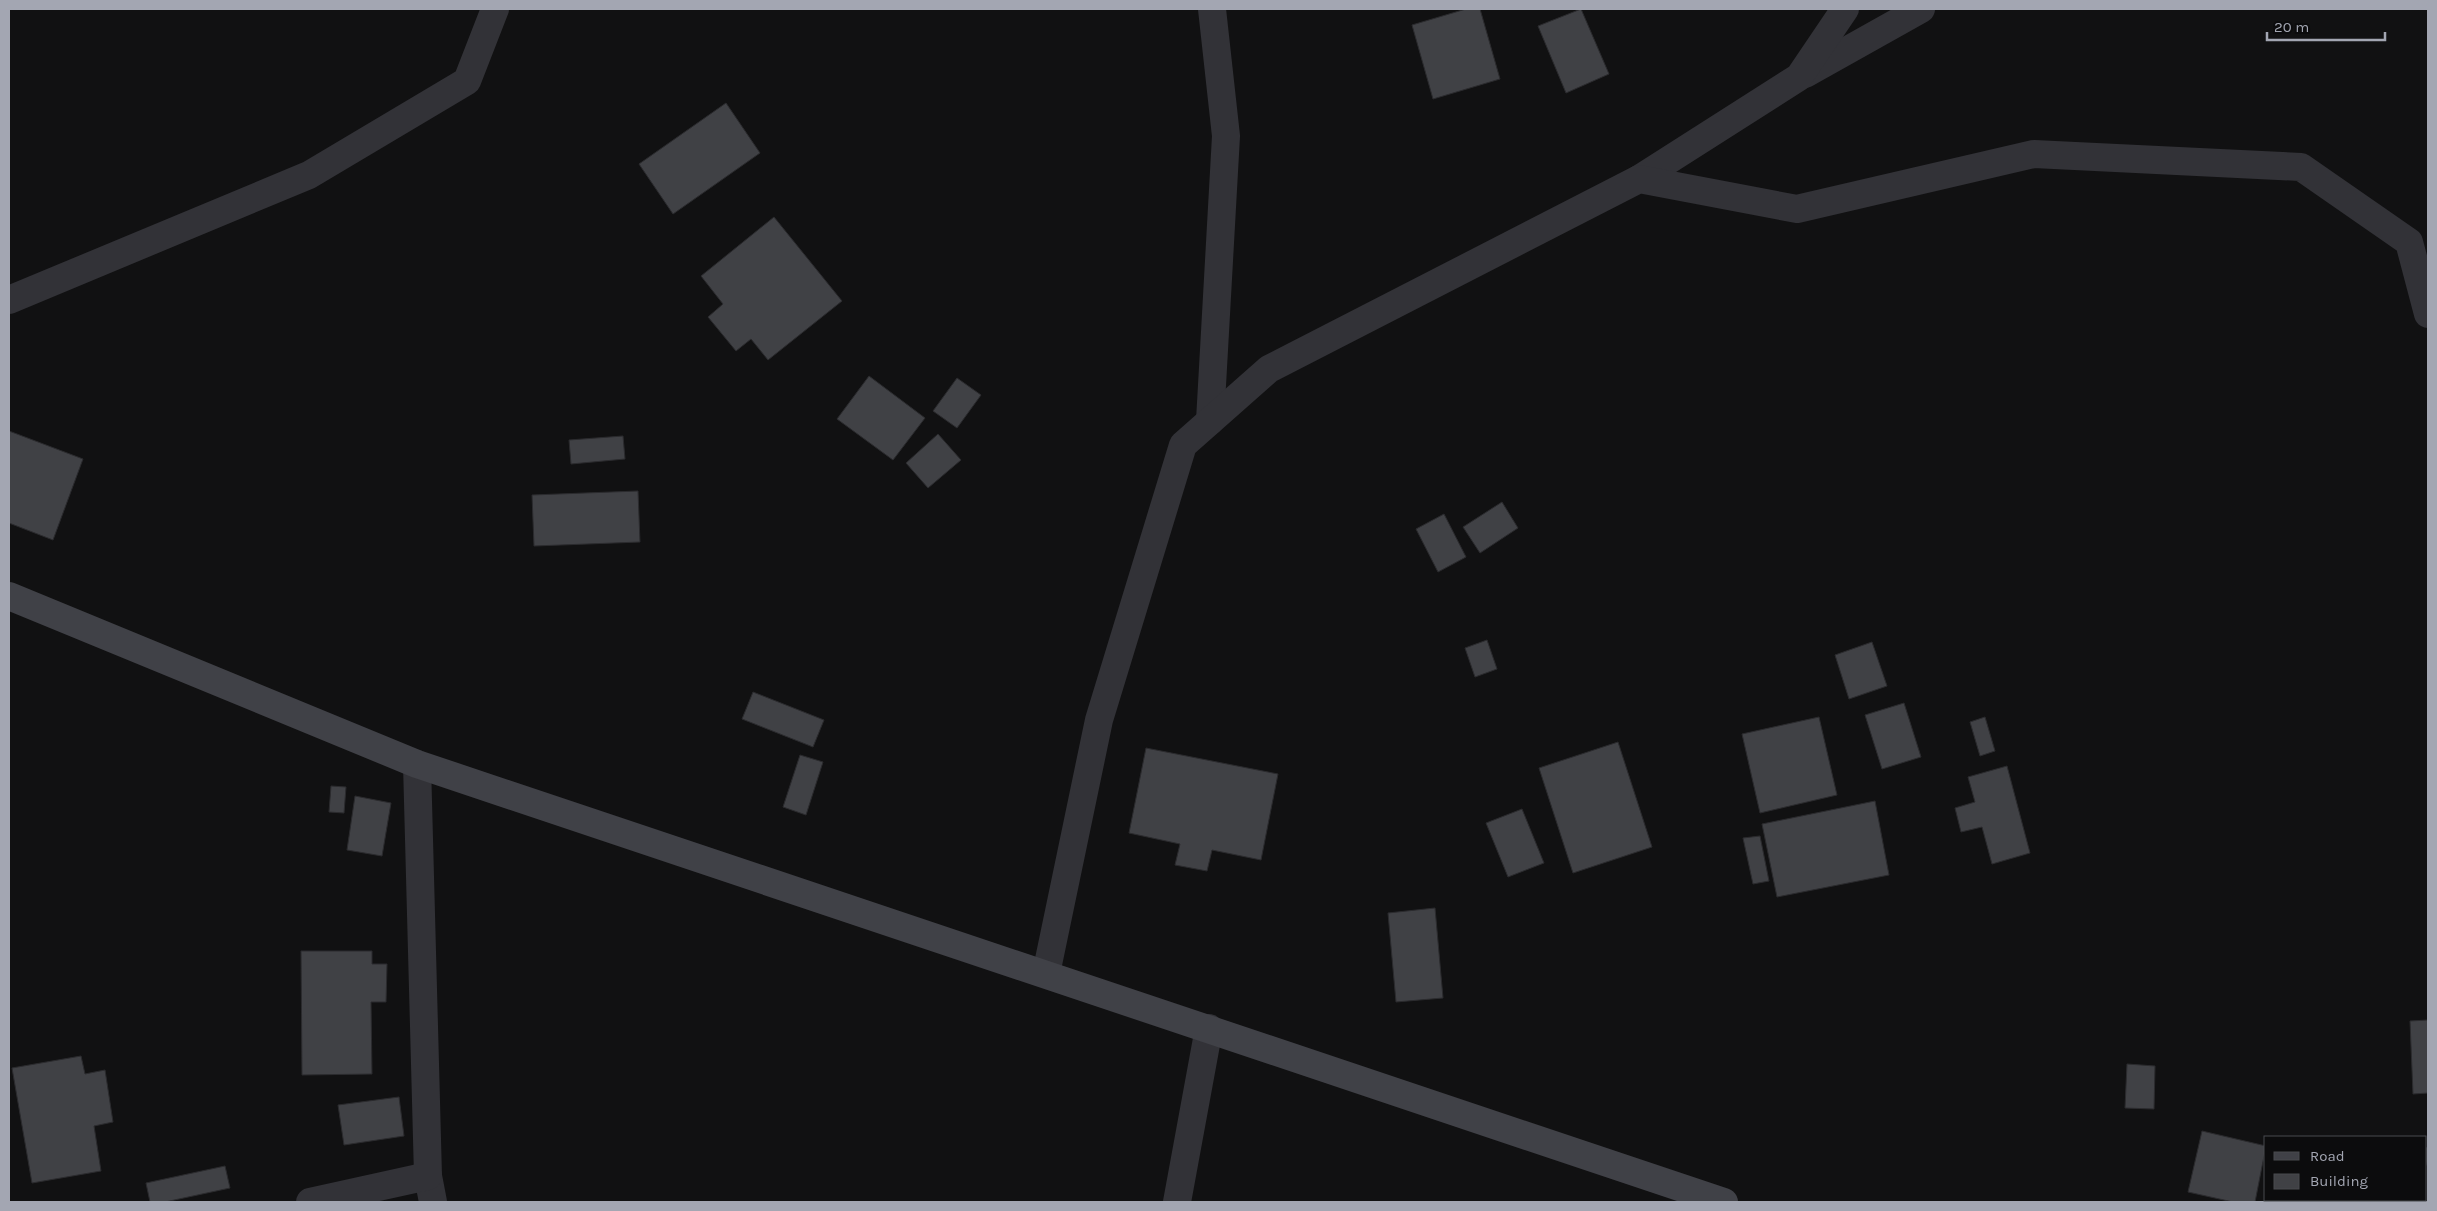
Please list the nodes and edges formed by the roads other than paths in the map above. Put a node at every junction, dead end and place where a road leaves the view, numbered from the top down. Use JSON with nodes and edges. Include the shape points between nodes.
{"nodes":[{"id":1,"x":495,"y":9,"type":"edge"},
{"id":2,"x":1212,"y":9,"type":"edge"},
{"id":3,"x":1845,"y":9,"type":"edge"},
{"id":4,"x":1921,"y":9,"type":"edge"},
{"id":5,"x":1799,"y":77,"type":"junction"},
{"id":6,"x":1639,"y":179,"type":"junction"},
{"id":7,"x":9,"y":300,"type":"edge"},
{"id":8,"x":2428,"y":314,"type":"edge"},
{"id":9,"x":1210,"y":421,"type":"junction"},
{"id":10,"x":9,"y":596,"type":"edge"},
{"id":11,"x":417,"y":764,"type":"junction"},
{"id":12,"x":1046,"y":974,"type":"junction"},
{"id":13,"x":1209,"y":1028,"type":"junction"},
{"id":14,"x":431,"y":1189,"type":"edge"},
{"id":15,"x":310,"y":1202,"type":"edge"},
{"id":16,"x":1177,"y":1202,"type":"edge"},
{"id":17,"x":1724,"y":1202,"type":"edge"}],
"edges":[{"from":1,"to":7,"type":"street","via":[[467,81],[309,175]]},
{"from":2,"to":9,"type":"street","via":[[1226,136]]},
{"from":3,"to":5,"type":"street"},
{"from":4,"to":5,"type":"street"},
{"from":5,"to":6,"type":"street"},
{"from":6,"to":8,"type":"street","via":[[1797,208],[2034,154],[2301,167],[2409,242]]},
{"from":6,"to":9,"type":"street","via":[[1269,369]]},
{"from":9,"to":12,"type":"street","via":[[1183,445],[1099,720]]},
{"from":10,"to":11,"type":"main road"},
{"from":11,"to":12,"type":"main road"},
{"from":11,"to":14,"type":"street"},
{"from":12,"to":13,"type":"main road"},
{"from":13,"to":16,"type":"street"},
{"from":13,"to":17,"type":"main road"},
{"from":14,"to":15,"type":"street"}]}
